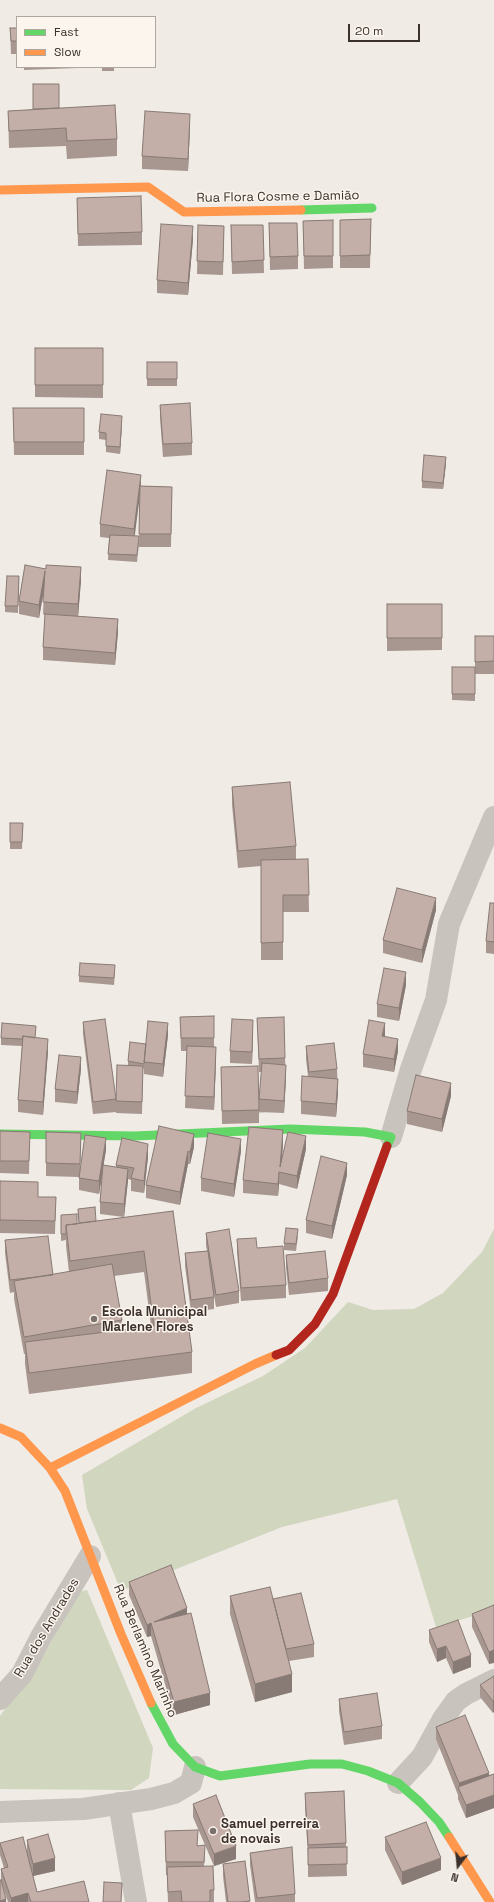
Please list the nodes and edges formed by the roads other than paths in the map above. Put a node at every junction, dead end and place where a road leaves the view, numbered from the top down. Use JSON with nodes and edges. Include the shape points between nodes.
{"nodes":[{"id":1,"x":0,"y":190,"type":"edge"},
{"id":2,"x":372,"y":208,"type":"dead end"},
{"id":3,"x":494,"y":817,"type":"edge"},
{"id":4,"x":0,"y":1134,"type":"edge"},
{"id":5,"x":391,"y":1137,"type":"junction"},
{"id":6,"x":0,"y":1428,"type":"edge"},
{"id":7,"x":50,"y":1468,"type":"junction"},
{"id":8,"x":90,"y":1556,"type":"junction"},
{"id":9,"x":494,"y":1680,"type":"edge"},
{"id":10,"x":0,"y":1699,"type":"edge"},
{"id":11,"x":195,"y":1767,"type":"junction"},
{"id":12,"x":398,"y":1783,"type":"junction"},
{"id":13,"x":119,"y":1803,"type":"junction"},
{"id":14,"x":0,"y":1812,"type":"edge"},
{"id":15,"x":136,"y":1902,"type":"edge"},
{"id":16,"x":490,"y":1902,"type":"edge"}],
"edges":[{"from":1,"to":2,"type":"street","name":"Rua Flora Cosme e Damião","via":[[148,187],[184,212]]},
{"from":3,"to":5,"type":"street","via":[[449,924],[436,1000],[411,1069]]},
{"from":4,"to":5,"type":"street","via":[[135,1136],[290,1130],[365,1132]]},
{"from":5,"to":7,"type":"street","via":[[333,1294],[315,1324],[289,1350],[255,1364]]},
{"from":6,"to":7,"type":"street","name":"Rua Berlamino Marinho","via":[[21,1437]]},
{"from":7,"to":8,"type":"street","name":"Rua Berlamino Marinho","via":[[65,1491]]},
{"from":8,"to":10,"type":"street","name":"Rua dos Andrades","via":[[41,1637],[22,1674]]},
{"from":8,"to":11,"type":"street","name":"Rua Berlamino Marinho","via":[[156,1715],[173,1744]]},
{"from":9,"to":12,"type":"street","via":[[456,1702],[443,1719],[422,1757]]},
{"from":11,"to":12,"type":"street","name":"Rua Berlamino Marinho","via":[[220,1776],[310,1764],[342,1764]]},
{"from":11,"to":13,"type":"street","via":[[191,1783],[174,1793]]},
{"from":12,"to":16,"type":"street","name":"Rua Berlamino Marinho","via":[[439,1822]]},
{"from":13,"to":14,"type":"street","via":[[83,1809]]},
{"from":13,"to":15,"type":"street"}]}
